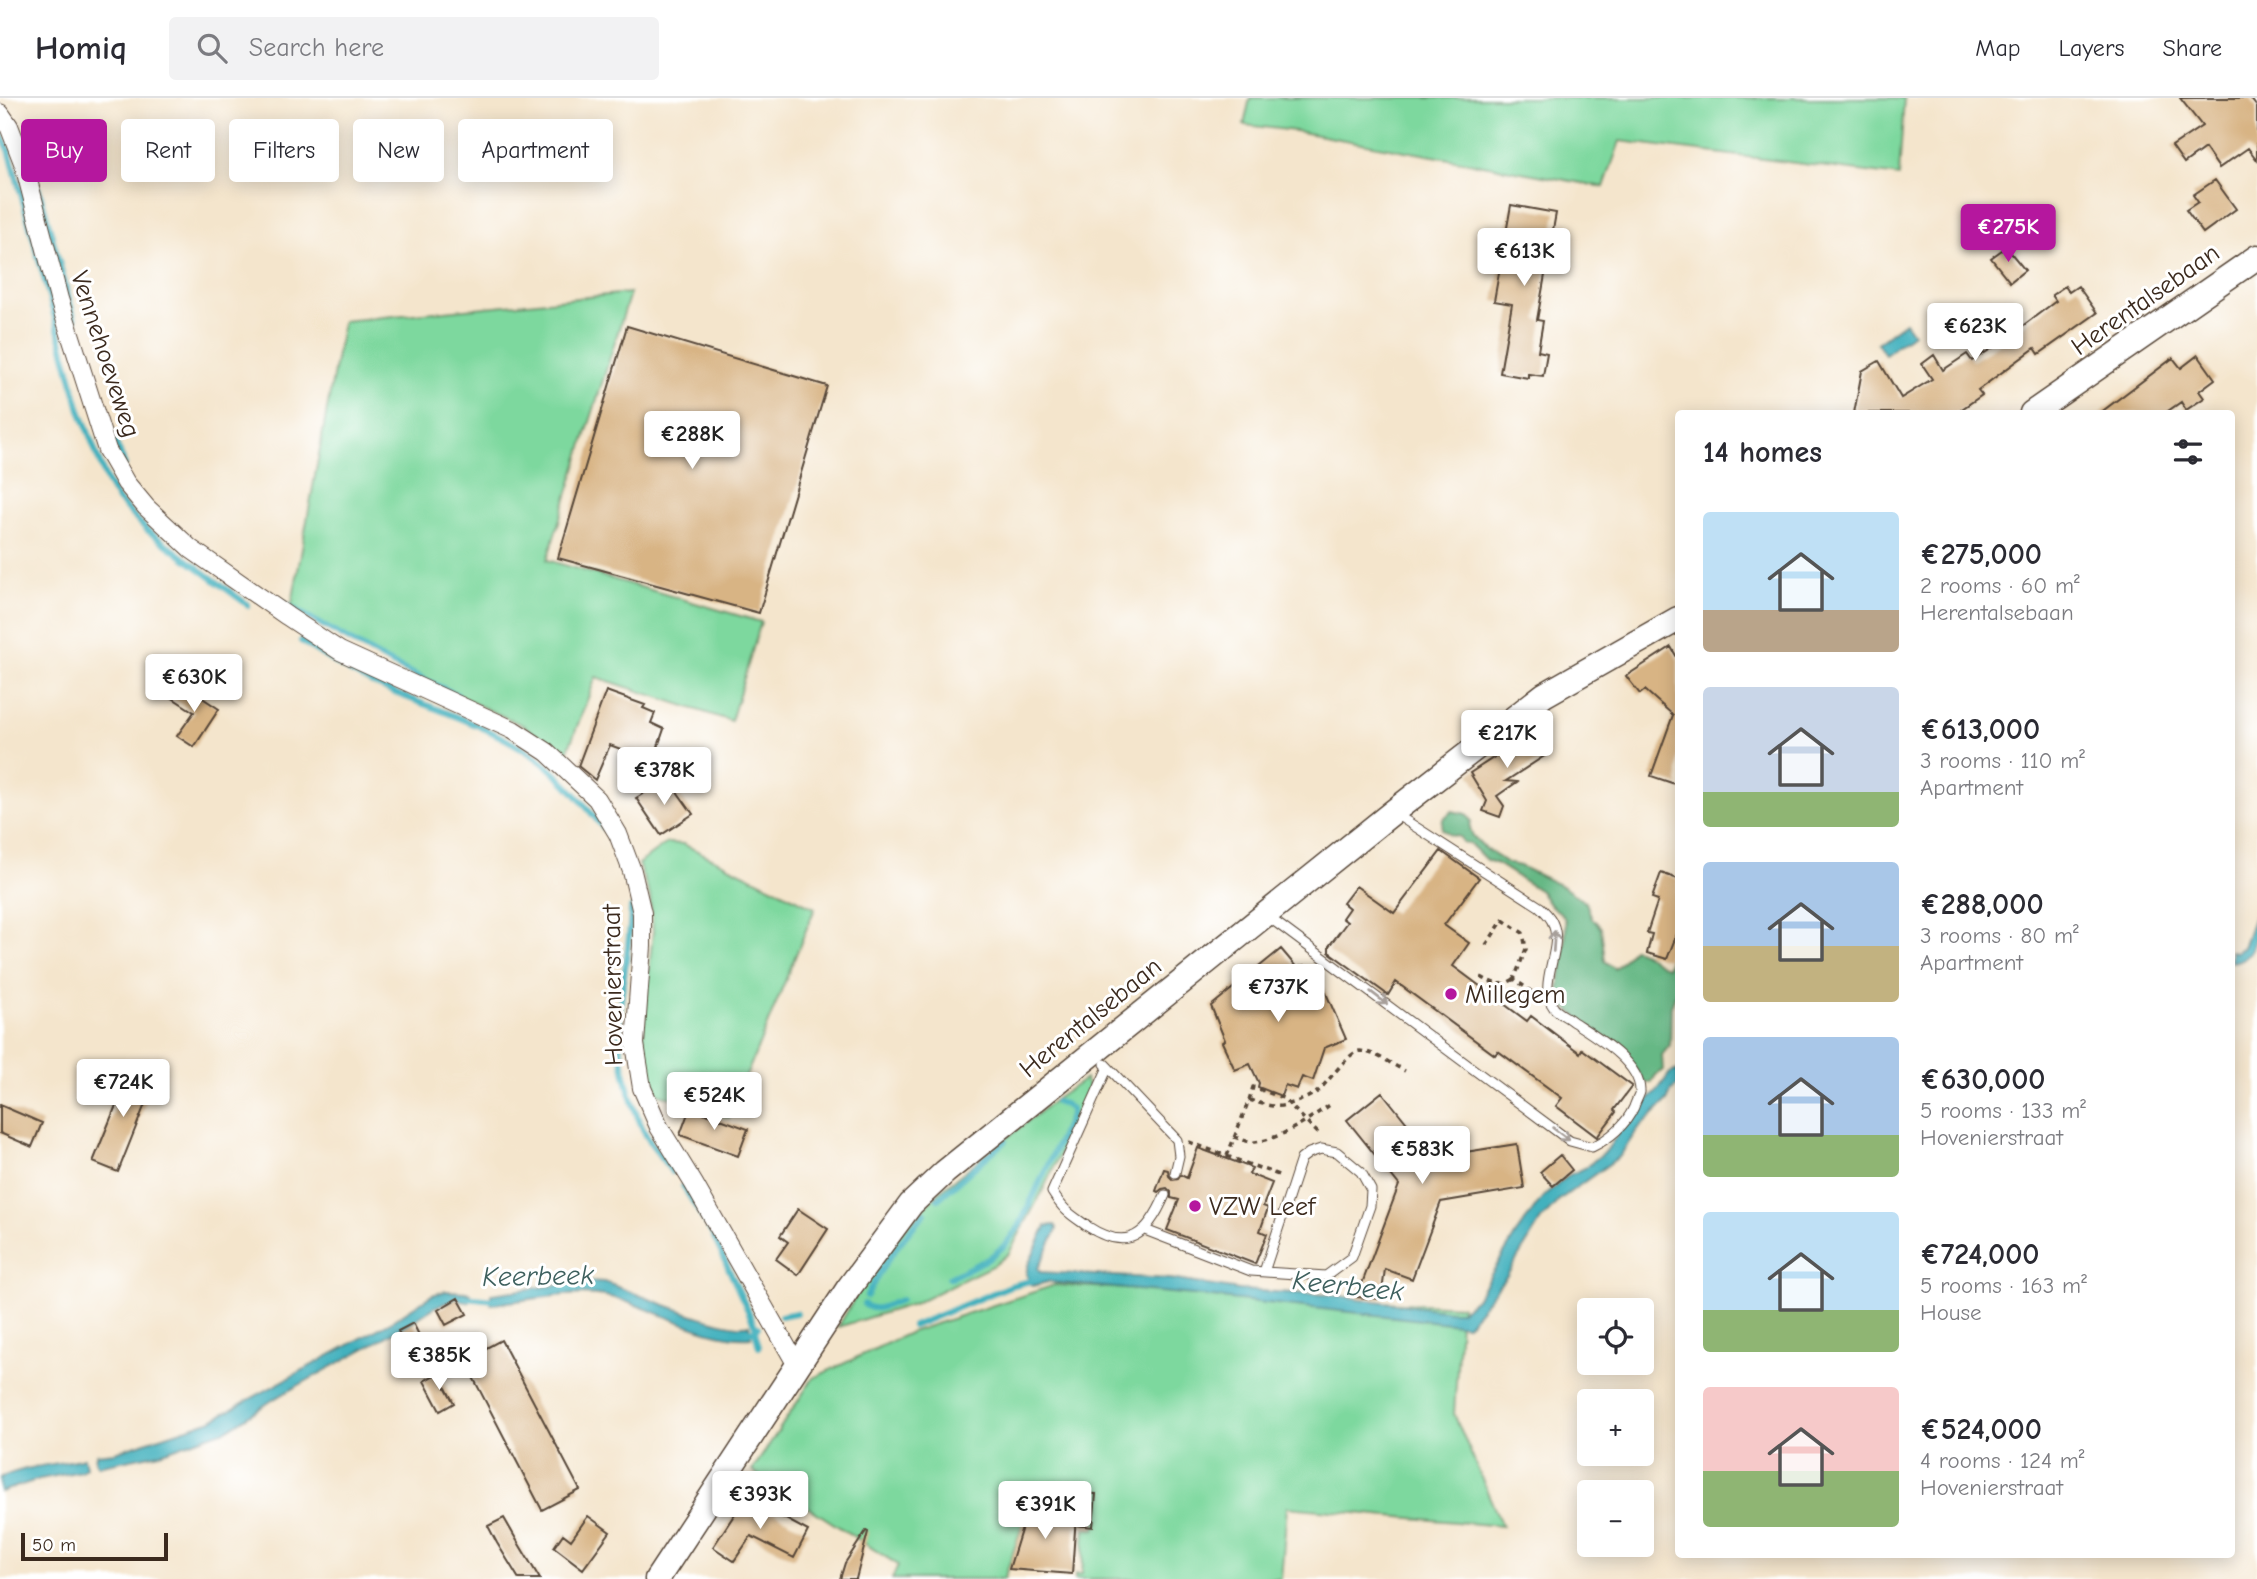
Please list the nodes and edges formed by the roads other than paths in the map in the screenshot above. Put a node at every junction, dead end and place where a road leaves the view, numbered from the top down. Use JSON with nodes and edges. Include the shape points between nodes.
{"nodes":[{"id":1,"x":0,"y":113,"type":"edge"},
{"id":2,"x":2257,"y":257,"type":"edge"},
{"id":3,"x":2036,"y":410,"type":"edge"},
{"id":4,"x":225,"y":572,"type":"joint"},
{"id":5,"x":1675,"y":621,"type":"edge"},
{"id":6,"x":1393,"y":812,"type":"junction"},
{"id":7,"x":1265,"y":914,"type":"junction"},
{"id":8,"x":1101,"y":1059,"type":"junction"},
{"id":9,"x":1174,"y":1173,"type":"dead end"},
{"id":10,"x":1165,"y":1195,"type":"dead end"},
{"id":11,"x":1145,"y":1230,"type":"junction"},
{"id":12,"x":1264,"y":1272,"type":"junction"},
{"id":13,"x":798,"y":1367,"type":"junction"},
{"id":14,"x":657,"y":1579,"type":"edge"}],
"edges":[{"from":1,"to":4,"type":"street","name":"Vennehoeveweg","via":[[24,165],[59,299],[107,450],[146,507],[191,549]]},
{"from":2,"to":3,"type":"street","name":"Herentalsebaan"},
{"from":4,"to":13,"type":"street","name":"Hovenierstraat","via":[[340,651],[513,730],[547,752],[597,799],[618,834],[642,913],[635,1044],[642,1088],[659,1127]]},
{"from":5,"to":6,"type":"street","name":"Herentalsebaan","via":[[1544,695]]},
{"from":6,"to":7,"type":"street","name":"Herentalsebaan"},
{"from":7,"to":6,"type":"lane","one_way":true,"via":[[1570,1141],[1592,1147],[1609,1138],[1632,1111],[1640,1092],[1634,1072],[1611,1047],[1555,1009],[1549,982],[1555,926],[1540,907]]},
{"from":7,"to":8,"type":"street","name":"Herentalsebaan"},
{"from":8,"to":9,"type":"lane","via":[[1177,1140]]},
{"from":8,"to":11,"type":"lane","via":[[1052,1192],[1063,1210],[1110,1239],[1125,1239]]},
{"from":8,"to":13,"type":"street","name":"Herentalsebaan","via":[[946,1172],[911,1204]]},
{"from":10,"to":11,"type":"lane"},
{"from":11,"to":12,"type":"lane"},
{"from":12,"to":12,"type":"lane","via":[[1326,1276],[1352,1257],[1371,1190],[1362,1172],[1337,1152],[1321,1149],[1301,1159]]},
{"from":13,"to":14,"type":"street","name":"Herentalsebaan"}]}
